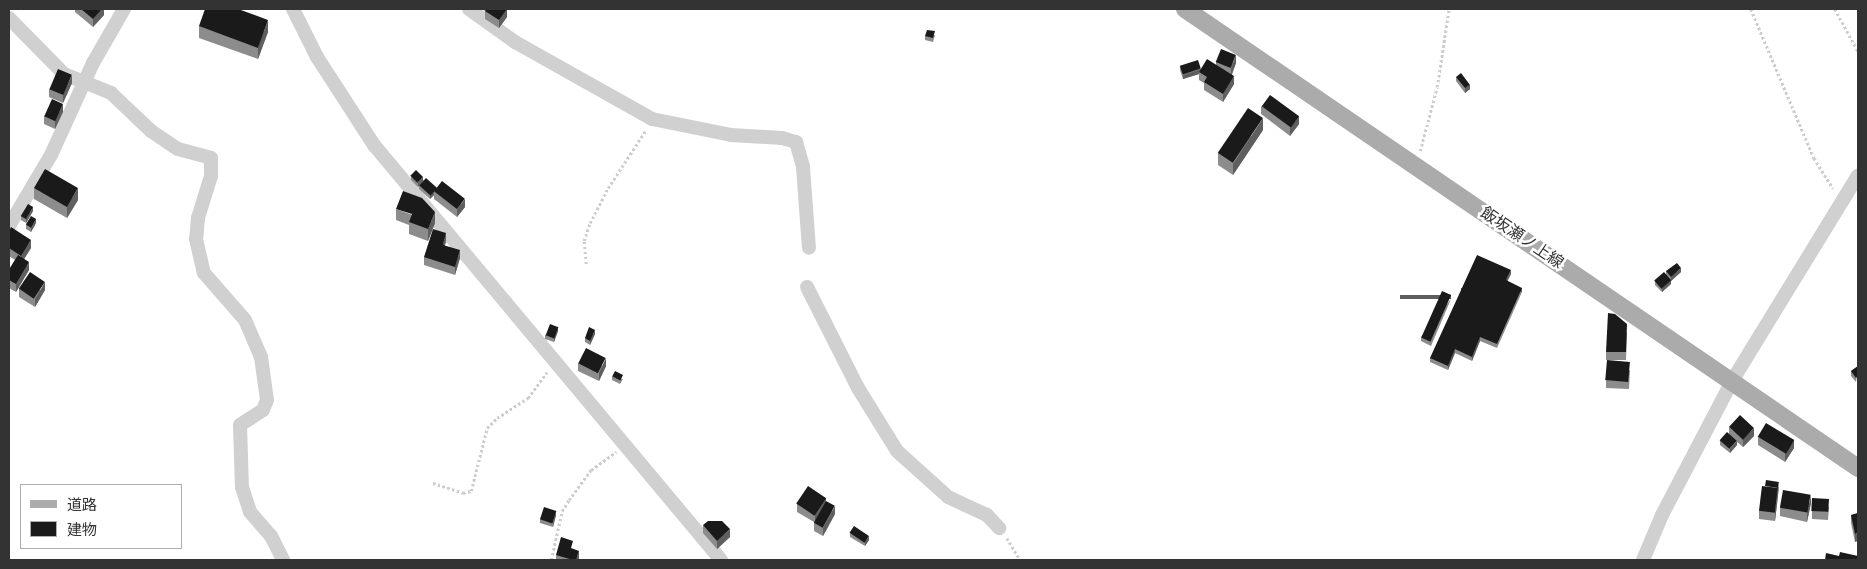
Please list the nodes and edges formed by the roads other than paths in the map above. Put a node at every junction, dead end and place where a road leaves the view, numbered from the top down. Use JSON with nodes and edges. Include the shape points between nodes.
{"nodes":[{"id":1,"x":124,"y":9,"type":"edge"},
{"id":2,"x":293,"y":9,"type":"edge"},
{"id":3,"x":469,"y":9,"type":"edge"},
{"id":4,"x":1185,"y":9,"type":"edge"},
{"id":5,"x":9,"y":18,"type":"edge"},
{"id":6,"x":86,"y":82,"type":"junction"},
{"id":7,"x":1858,"y":175,"type":"edge"},
{"id":8,"x":9,"y":226,"type":"edge"},
{"id":9,"x":809,"y":248,"type":"dead end"},
{"id":10,"x":807,"y":287,"type":"dead end"},
{"id":11,"x":1732,"y":381,"type":"junction"},
{"id":12,"x":1858,"y":468,"type":"edge"},
{"id":13,"x":999,"y":528,"type":"road end"},
{"id":14,"x":283,"y":560,"type":"edge"},
{"id":15,"x":721,"y":560,"type":"edge"},
{"id":16,"x":1643,"y":560,"type":"edge"}],
"edges":[{"from":1,"to":6,"type":"street"},
{"from":2,"to":15,"type":"street","via":[[354,118]]},
{"from":3,"to":9,"type":"street","via":[[515,42],[652,118],[731,135],[796,142],[804,167]]},
{"from":4,"to":11,"type":"main road","name":"飯坂瀬ノ上線"},
{"from":5,"to":6,"type":"street","via":[[64,74]]},
{"from":6,"to":8,"type":"street","via":[[51,155]]},
{"from":6,"to":14,"type":"street","via":[[126,104],[164,142],[178,150],[211,158],[211,176],[198,218],[196,239],[204,273],[245,320],[261,357],[267,400],[263,410],[240,425],[242,487],[250,512],[271,536]]},
{"from":7,"to":11,"type":"street"},
{"from":10,"to":13,"type":"street","via":[[862,395],[897,451],[948,497],[987,515]]},
{"from":11,"to":12,"type":"main road","name":"飯坂瀬ノ上線"},
{"from":11,"to":16,"type":"street","via":[[1662,515]]}]}
